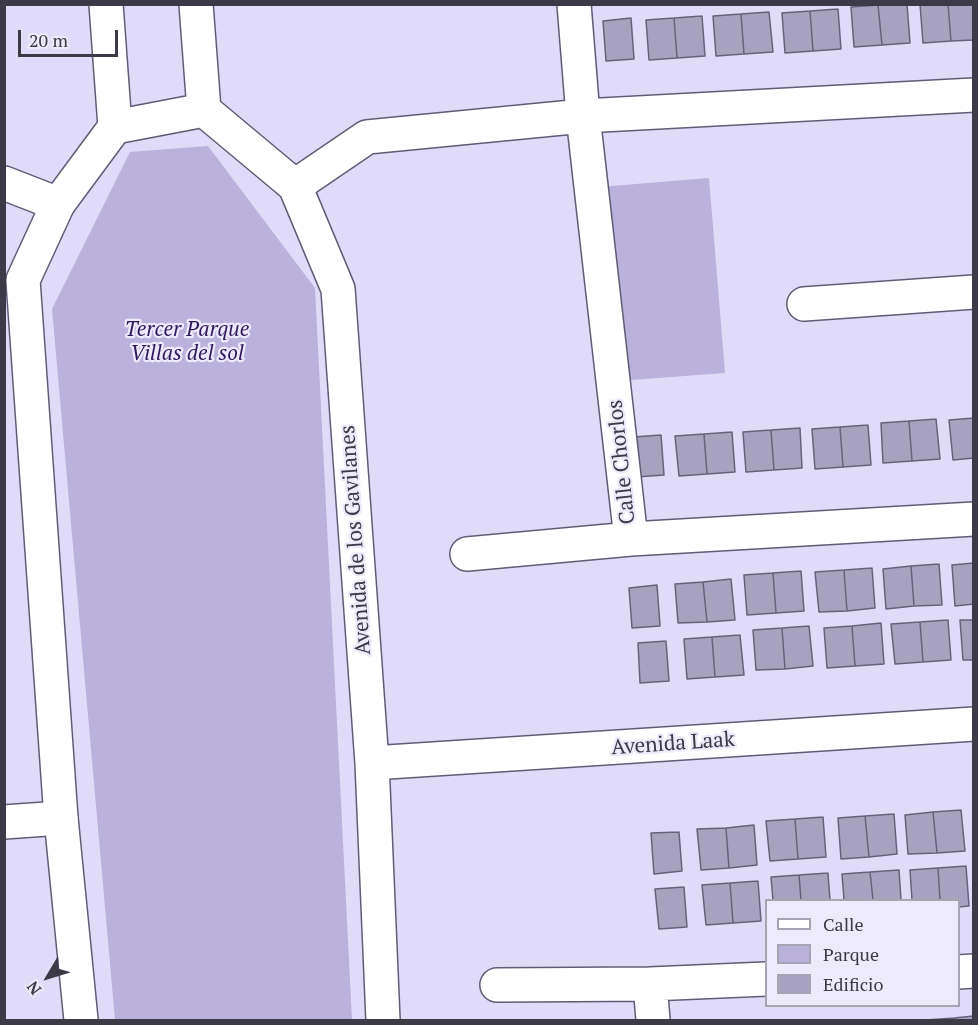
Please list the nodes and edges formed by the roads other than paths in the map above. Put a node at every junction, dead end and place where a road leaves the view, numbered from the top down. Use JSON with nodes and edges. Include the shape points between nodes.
{"nodes":[{"id":1,"x":106,"y":4,"type":"edge"},
{"id":2,"x":196,"y":4,"type":"edge"},
{"id":3,"x":574,"y":4,"type":"edge"},
{"id":4,"x":974,"y":95,"type":"edge"},
{"id":5,"x":204,"y":111,"type":"junction"},
{"id":6,"x":583,"y":116,"type":"junction"},
{"id":7,"x":115,"y":128,"type":"junction"},
{"id":8,"x":4,"y":183,"type":"edge"},
{"id":9,"x":295,"y":186,"type":"junction"},
{"id":10,"x":58,"y":204,"type":"junction"},
{"id":11,"x":974,"y":292,"type":"edge"},
{"id":12,"x":804,"y":304,"type":"dead end"},
{"id":13,"x":974,"y":519,"type":"edge"},
{"id":14,"x":631,"y":539,"type":"junction"},
{"id":15,"x":467,"y":554,"type":"dead end"},
{"id":16,"x":974,"y":724,"type":"edge"},
{"id":17,"x":372,"y":763,"type":"junction"},
{"id":18,"x":61,"y":818,"type":"junction"},
{"id":19,"x":4,"y":822,"type":"edge"},
{"id":20,"x":765,"y":979,"type":"edge"},
{"id":21,"x":650,"y":984,"type":"junction"},
{"id":22,"x":497,"y":985,"type":"dead end"},
{"id":23,"x":81,"y":1020,"type":"edge"},
{"id":24,"x":383,"y":1020,"type":"edge"},
{"id":25,"x":653,"y":1020,"type":"edge"}],
"edges":[{"from":1,"to":7,"type":"street"},
{"from":2,"to":5,"type":"street"},
{"from":3,"to":6,"type":"street","name":"Calle Chorlos"},
{"from":4,"to":6,"type":"street"},
{"from":5,"to":7,"type":"street"},
{"from":5,"to":9,"type":"street","name":"Avenida de los Gavilanes"},
{"from":6,"to":9,"type":"street","via":[[367,137]]},
{"from":6,"to":14,"type":"street","name":"Calle Chorlos"},
{"from":7,"to":10,"type":"street"},
{"from":8,"to":10,"type":"street"},
{"from":9,"to":17,"type":"street","name":"Avenida de los Gavilanes","via":[[338,289]]},
{"from":10,"to":18,"type":"street","via":[[23,280]]},
{"from":11,"to":12,"type":"street"},
{"from":13,"to":14,"type":"street","name":"Calle Chorlos"},
{"from":14,"to":15,"type":"street"},
{"from":16,"to":17,"type":"street","name":"Avenida Laak"},
{"from":17,"to":24,"type":"street","name":"Avenida de los Gavilanes"},
{"from":18,"to":19,"type":"street"},
{"from":18,"to":23,"type":"street"},
{"from":20,"to":21,"type":"street"},
{"from":21,"to":22,"type":"street"},
{"from":21,"to":25,"type":"street"}]}
